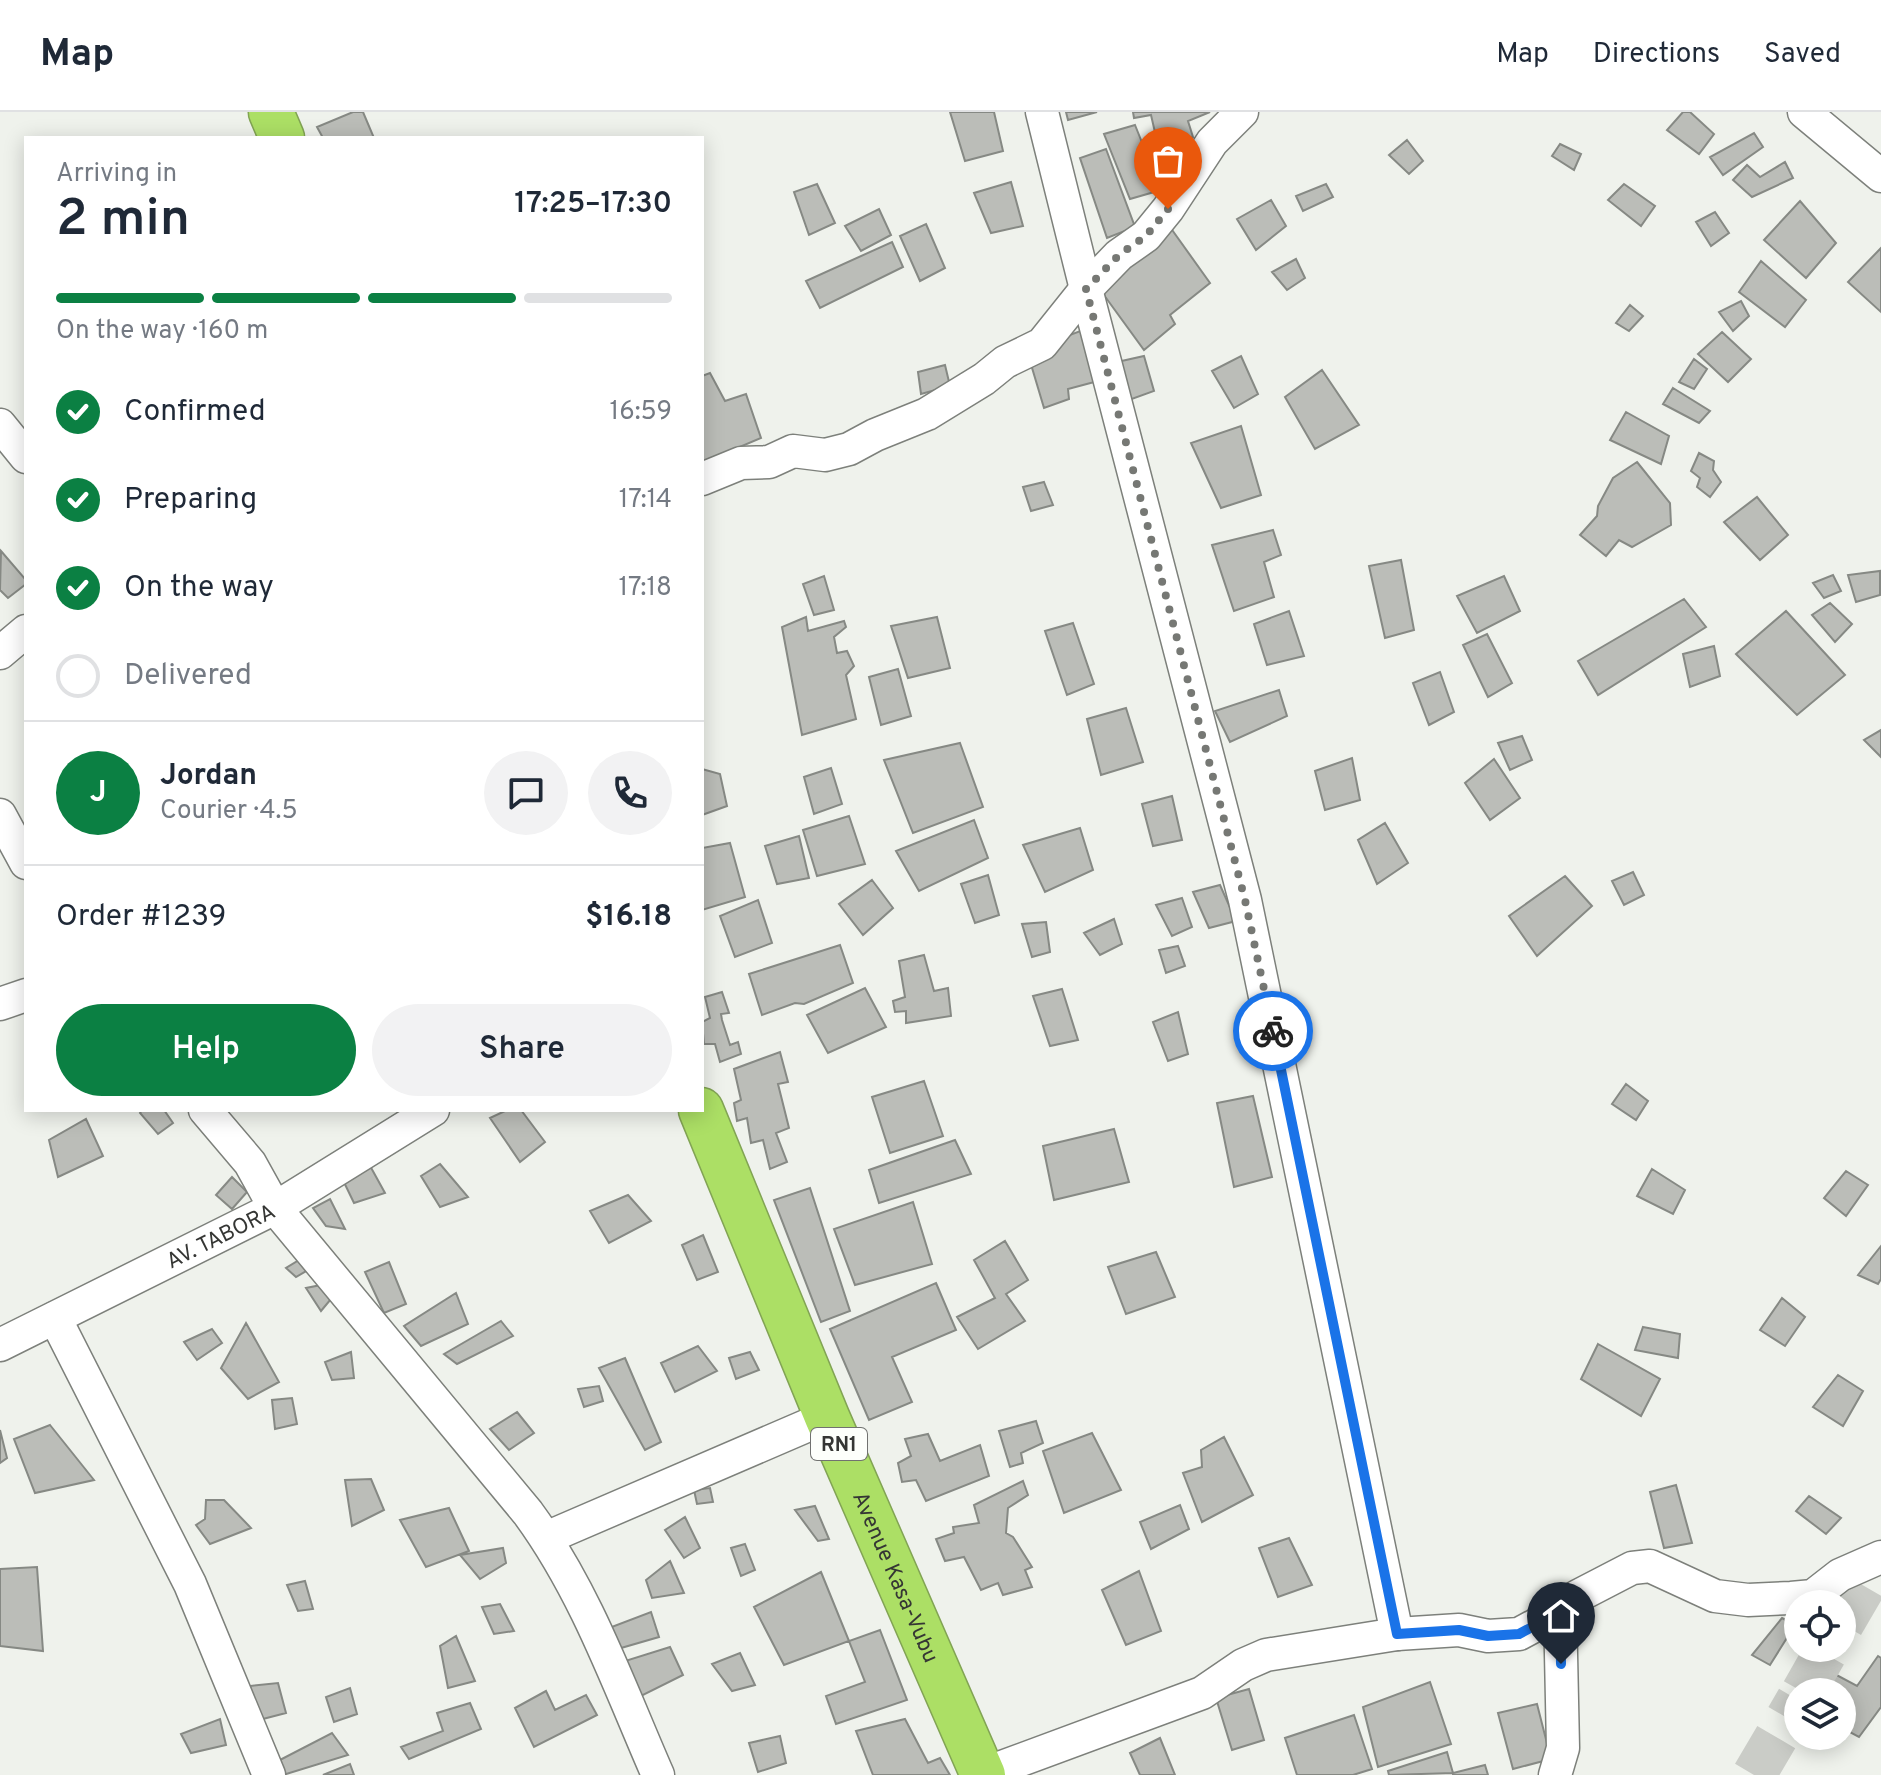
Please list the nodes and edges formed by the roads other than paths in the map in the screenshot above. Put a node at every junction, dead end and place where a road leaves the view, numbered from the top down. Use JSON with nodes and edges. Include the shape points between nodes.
{"nodes":[{"id":1,"x":271,"y":112,"type":"edge"},
{"id":2,"x":1042,"y":112,"type":"edge"},
{"id":3,"x":1242,"y":112,"type":"edge"},
{"id":4,"x":1804,"y":112,"type":"edge"},
{"id":5,"x":281,"y":136,"type":"edge"},
{"id":6,"x":1881,"y":176,"type":"edge"},
{"id":7,"x":1086,"y":289,"type":"junction"},
{"id":8,"x":0,"y":425,"type":"edge"},
{"id":9,"x":24,"y":455,"type":"edge"},
{"id":10,"x":704,"y":478,"type":"edge"},
{"id":11,"x":24,"y":633,"type":"edge"},
{"id":12,"x":0,"y":653,"type":"edge"},
{"id":13,"x":0,"y":815,"type":"edge"},
{"id":14,"x":24,"y":859,"type":"edge"},
{"id":15,"x":24,"y":996,"type":"edge"},
{"id":16,"x":0,"y":1004,"type":"edge"},
{"id":17,"x":207,"y":1112,"type":"edge"},
{"id":18,"x":430,"y":1112,"type":"edge"},
{"id":19,"x":702,"y":1112,"type":"edge"},
{"id":20,"x":275,"y":1208,"type":"junction"},
{"id":21,"x":55,"y":1318,"type":"junction"},
{"id":22,"x":0,"y":1345,"type":"edge"},
{"id":23,"x":827,"y":1417,"type":"junction"},
{"id":24,"x":546,"y":1538,"type":"junction"},
{"id":25,"x":1881,"y":1557,"type":"edge"},
{"id":26,"x":1560,"y":1607,"type":"junction"},
{"id":27,"x":1397,"y":1634,"type":"junction"},
{"id":28,"x":983,"y":1774,"type":"edge"},
{"id":29,"x":269,"y":1775,"type":"edge"},
{"id":30,"x":658,"y":1775,"type":"edge"},
{"id":31,"x":1555,"y":1775,"type":"edge"}],
"edges":[{"from":1,"to":5,"type":"highway"},
{"from":2,"to":7,"type":"street"},
{"from":3,"to":7,"type":"street","via":[[1212,142],[1146,236]]},
{"from":4,"to":6,"type":"street"},
{"from":7,"to":10,"type":"street","via":[[1042,344],[927,414],[849,449],[825,455],[793,451]]},
{"from":7,"to":27,"type":"street","via":[[1245,900]]},
{"from":8,"to":9,"type":"street"},
{"from":11,"to":12,"type":"street"},
{"from":13,"to":14,"type":"street"},
{"from":15,"to":16,"type":"street"},
{"from":17,"to":20,"type":"street","via":[[250,1163]]},
{"from":18,"to":20,"type":"street","name":"AV. TABORA"},
{"from":19,"to":23,"type":"highway","name":"Avenue Kasa-Vubu","number":"RN1"},
{"from":20,"to":21,"type":"street","name":"AV. TABORA"},
{"from":20,"to":24,"type":"street"},
{"from":21,"to":22,"type":"street","name":"AV. TABORA"},
{"from":21,"to":29,"type":"street","via":[[190,1584]]},
{"from":23,"to":24,"type":"street"},
{"from":23,"to":28,"type":"highway","name":"Avenue Kasa-Vubu","number":"RN1"},
{"from":24,"to":30,"type":"street","via":[[577,1591]]},
{"from":25,"to":26,"type":"street","via":[[1840,1575],[1813,1596],[1715,1596],[1650,1566],[1632,1568]]},
{"from":26,"to":27,"type":"street","via":[[1519,1634]]},
{"from":26,"to":31,"type":"street","via":[[1563,1748]]},
{"from":27,"to":28,"type":"street","via":[[1266,1655],[1202,1693]]}]}
